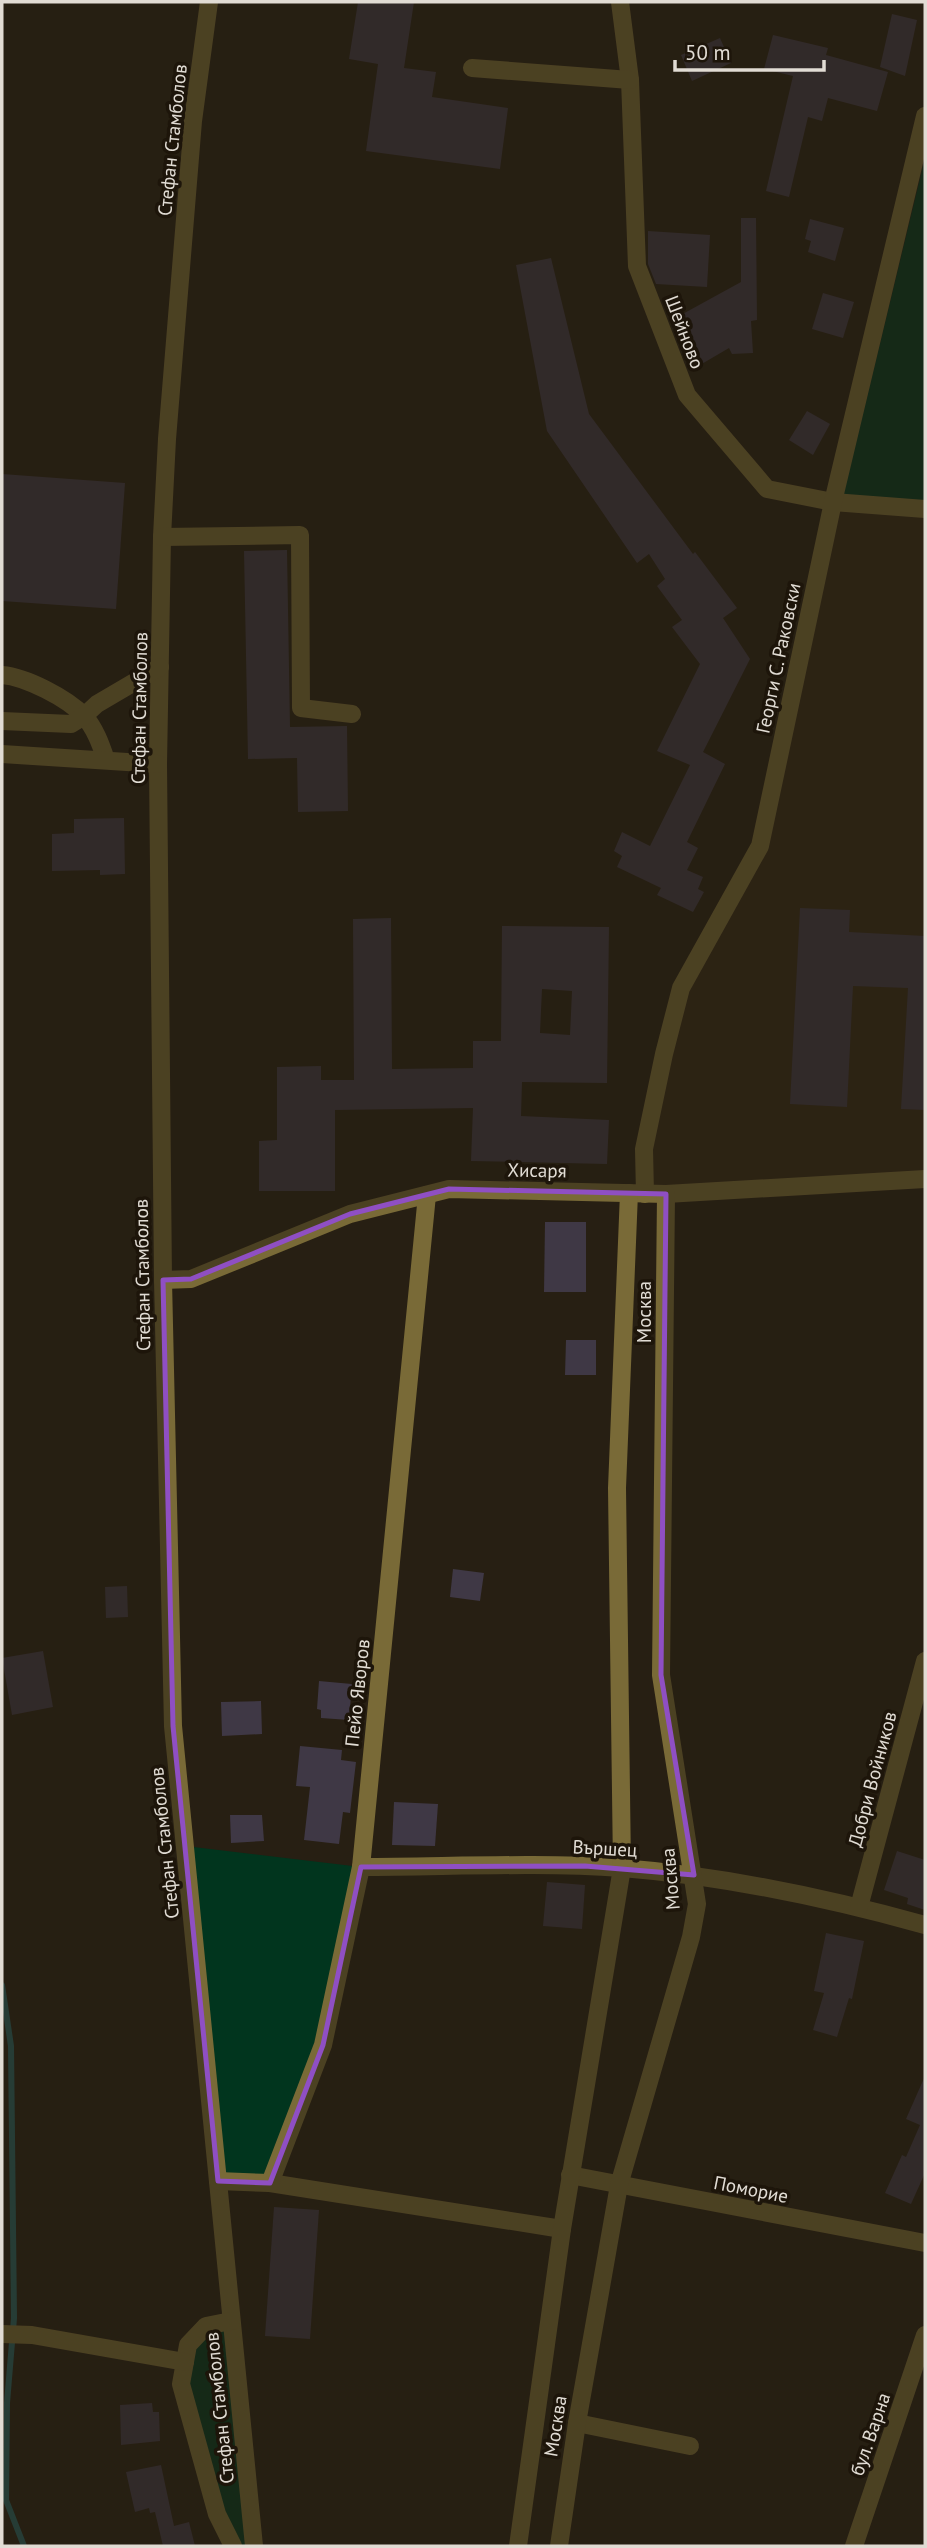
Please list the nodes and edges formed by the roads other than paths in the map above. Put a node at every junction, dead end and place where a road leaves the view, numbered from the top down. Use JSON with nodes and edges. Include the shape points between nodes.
{"nodes":[{"id":1,"x":209,"y":2,"type":"edge"},
{"id":2,"x":620,"y":2,"type":"edge"},
{"id":3,"x":472,"y":68,"type":"dead end"},
{"id":4,"x":630,"y":80,"type":"junction"},
{"id":5,"x":925,"y":116,"type":"edge"},
{"id":6,"x":833,"y":502,"type":"junction"},
{"id":7,"x":925,"y":509,"type":"edge"},
{"id":8,"x":162,"y":537,"type":"junction"},
{"id":9,"x":160,"y":667,"type":"junction"},
{"id":10,"x":2,"y":676,"type":"edge"},
{"id":11,"x":352,"y":714,"type":"dead end"},
{"id":12,"x":84,"y":716,"type":"junction"},
{"id":13,"x":2,"y":721,"type":"edge"},
{"id":14,"x":2,"y":754,"type":"edge"},
{"id":15,"x":106,"y":760,"type":"junction"},
{"id":16,"x":158,"y":764,"type":"junction"},
{"id":17,"x":925,"y":1178,"type":"edge"},
{"id":18,"x":637,"y":1194,"type":"junction"},
{"id":19,"x":666,"y":1194,"type":"junction"},
{"id":20,"x":427,"y":1195,"type":"junction"},
{"id":21,"x":163,"y":1280,"type":"junction"},
{"id":22,"x":925,"y":1661,"type":"edge"},
{"id":23,"x":361,"y":1867,"type":"junction"},
{"id":24,"x":622,"y":1868,"type":"junction"},
{"id":25,"x":694,"y":1875,"type":"junction"},
{"id":26,"x":859,"y":1907,"type":"junction"},
{"id":27,"x":925,"y":1925,"type":"edge"},
{"id":28,"x":570,"y":2175,"type":"junction"},
{"id":29,"x":218,"y":2181,"type":"junction"},
{"id":30,"x":271,"y":2183,"type":"junction"},
{"id":31,"x":619,"y":2185,"type":"junction"},
{"id":32,"x":562,"y":2229,"type":"junction"},
{"id":33,"x":925,"y":2243,"type":"edge"},
{"id":34,"x":231,"y":2321,"type":"junction"},
{"id":35,"x":2,"y":2334,"type":"edge"},
{"id":36,"x":925,"y":2335,"type":"edge"},
{"id":37,"x":185,"y":2362,"type":"junction"},
{"id":38,"x":577,"y":2423,"type":"junction"},
{"id":39,"x":690,"y":2445,"type":"dead end"},
{"id":40,"x":233,"y":2546,"type":"edge"},
{"id":41,"x":254,"y":2546,"type":"edge"},
{"id":42,"x":519,"y":2546,"type":"edge"},
{"id":43,"x":559,"y":2546,"type":"edge"},
{"id":44,"x":854,"y":2546,"type":"edge"}],
"edges":[{"from":1,"to":8,"type":"street","name":"Стефан Стамболов","via":[[192,121]]},
{"from":2,"to":4,"type":"street","name":"Шейново"},
{"from":3,"to":4,"type":"street"},
{"from":4,"to":6,"type":"street","name":"Шейново","via":[[637,266],[687,395],[766,489]]},
{"from":5,"to":6,"type":"street","name":"Георги С. Раковски"},
{"from":6,"to":7,"type":"street","name":"Шейново"},
{"from":6,"to":18,"type":"street","name":"Георги С. Раковски","via":[[760,846],[681,988]]},
{"from":8,"to":9,"type":"street","name":"Стефан Стамболов"},
{"from":8,"to":11,"type":"street","via":[[300,535],[301,708]]},
{"from":9,"to":12,"type":"street"},
{"from":9,"to":16,"type":"street","name":"Стефан Стамболов"},
{"from":10,"to":12,"type":"street","via":[[27,681]]},
{"from":12,"to":13,"type":"street","via":[[71,724]]},
{"from":12,"to":15,"type":"street"},
{"from":14,"to":15,"type":"street"},
{"from":15,"to":16,"type":"street"},
{"from":16,"to":21,"type":"street","name":"Стефан Стамболов"},
{"from":17,"to":19,"type":"street","name":"Хисаря"},
{"from":18,"to":19,"type":"street","name":"Хисаря"},
{"from":18,"to":20,"type":"street","name":"Хисаря","via":[[449,1189]]},
{"from":18,"to":24,"type":"street","name":"Москва","via":[[617,1488]]},
{"from":19,"to":25,"type":"street","name":"Москва","via":[[661,1675]]},
{"from":20,"to":21,"type":"street","name":"Хисаря","via":[[350,1214],[191,1279]]},
{"from":20,"to":23,"type":"street","name":"Пейо Яворов"},
{"from":21,"to":29,"type":"street","name":"Стефан Стамболов","via":[[173,1726]]},
{"from":22,"to":26,"type":"street","name":"Добри Войников"},
{"from":23,"to":24,"type":"street","name":"Вършец"},
{"from":23,"to":30,"type":"street","name":"Пейо Яворов","via":[[323,2045]]},
{"from":24,"to":25,"type":"street","name":"Вършец"},
{"from":24,"to":28,"type":"street","name":"Москва"},
{"from":25,"to":26,"type":"street","name":"Вършец"},
{"from":25,"to":31,"type":"street","name":"Москва","via":[[697,1904],[691,1937]]},
{"from":26,"to":27,"type":"street","name":"Вършец"},
{"from":28,"to":31,"type":"street","name":"Поморие"},
{"from":28,"to":32,"type":"street","name":"Москва"},
{"from":29,"to":30,"type":"street"},
{"from":29,"to":34,"type":"street","name":"Стефан Стамболов"},
{"from":30,"to":32,"type":"street"},
{"from":31,"to":33,"type":"street","name":"Поморие"},
{"from":31,"to":38,"type":"street","name":"Москва"},
{"from":32,"to":42,"type":"street","name":"Москва"},
{"from":34,"to":37,"type":"street","via":[[206,2326],[188,2344]]},
{"from":34,"to":41,"type":"street","name":"Стефан Стамболов"},
{"from":35,"to":37,"type":"street","via":[[32,2335]]},
{"from":36,"to":44,"type":"street","name":"бул. Варна"},
{"from":37,"to":40,"type":"street","via":[[181,2384],[217,2514]]},
{"from":38,"to":39,"type":"street"},
{"from":38,"to":43,"type":"street","name":"Москва"}]}
